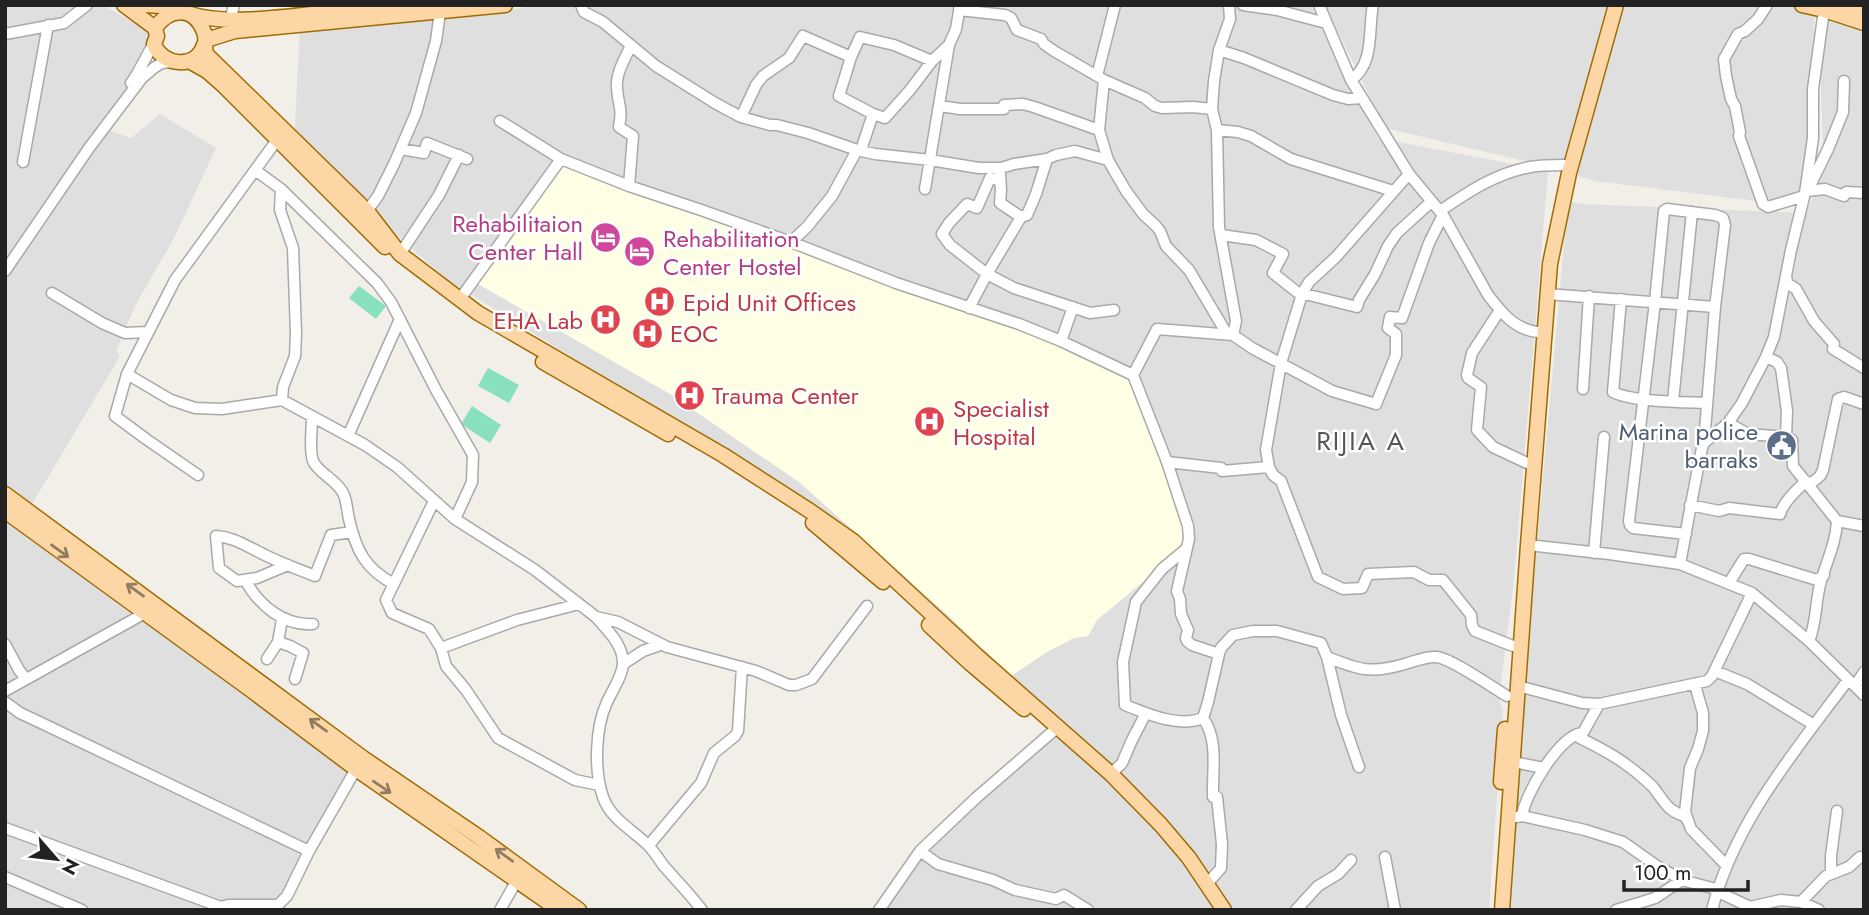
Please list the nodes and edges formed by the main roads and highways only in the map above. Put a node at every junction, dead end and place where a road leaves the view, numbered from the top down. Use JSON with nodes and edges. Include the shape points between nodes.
{"nodes":[{"id":1,"x":124,"y":5,"type":"edge"},
{"id":2,"x":144,"y":5,"type":"edge"},
{"id":3,"x":411,"y":5,"type":"edge"},
{"id":4,"x":505,"y":5,"type":"edge"},
{"id":5,"x":1608,"y":5,"type":"edge"},
{"id":6,"x":1616,"y":5,"type":"edge"},
{"id":7,"x":1802,"y":5,"type":"edge"},
{"id":8,"x":339,"y":8,"type":"edge"},
{"id":9,"x":1829,"y":8,"type":"edge"},
{"id":10,"x":179,"y":10,"type":"edge"},
{"id":11,"x":234,"y":19,"type":"edge"},
{"id":12,"x":1863,"y":21,"type":"edge"},
{"id":13,"x":156,"y":32,"type":"junction"},
{"id":14,"x":205,"y":42,"type":"junction"},
{"id":15,"x":189,"y":61,"type":"junction"},
{"id":16,"x":5,"y":494,"type":"edge"},
{"id":17,"x":5,"y":511,"type":"edge"},
{"id":18,"x":1513,"y":691,"type":"junction"},
{"id":19,"x":1056,"y":730,"type":"junction"},
{"id":20,"x":559,"y":910,"type":"edge"},
{"id":21,"x":579,"y":910,"type":"edge"},
{"id":22,"x":1216,"y":910,"type":"edge"},
{"id":23,"x":1224,"y":910,"type":"edge"},
{"id":24,"x":1492,"y":910,"type":"edge"},
{"id":25,"x":1502,"y":910,"type":"edge"}],
"edges":[{"from":1,"to":13,"type":"main road"},
{"from":2,"to":10,"type":"main road"},
{"from":3,"to":8,"type":"main road"},
{"from":4,"to":11,"type":"main road","via":[[440,12]]},
{"from":5,"to":18,"type":"main road","via":[[1564,165],[1544,262]]},
{"from":6,"to":18,"type":"main road","via":[[1569,173],[1550,264]]},
{"from":7,"to":9,"type":"main road"},
{"from":8,"to":11,"type":"main road"},
{"from":9,"to":12,"type":"main road"},
{"from":10,"to":11,"type":"main road","via":[[203,18]]},
{"from":10,"to":13,"type":"main road","via":[[159,22]]},
{"from":10,"to":14,"type":"main road","via":[[196,19]]},
{"from":11,"to":14,"type":"main road"},
{"from":13,"to":15,"type":"main road","via":[[154,44],[163,57],[172,62]]},
{"from":14,"to":15,"type":"main road"},
{"from":14,"to":19,"type":"main road","via":[[206,54],[367,211],[400,254],[478,313],[723,455],[853,541]]},
{"from":15,"to":19,"type":"main road","via":[[223,85],[390,251],[474,322],[810,521],[971,664]]},
{"from":21,"to":16,"type":"main road","one_way":true,"via":[[363,758]]},
{"from":17,"to":20,"type":"main road","one_way":true,"via":[[356,769]]},
{"from":18,"to":24,"type":"main road"},
{"from":18,"to":25,"type":"main road","via":[[1513,762]]},
{"from":19,"to":22,"type":"main road","via":[[1158,832]]},
{"from":19,"to":23,"type":"main road","via":[[1111,774],[1161,825]]}]}
